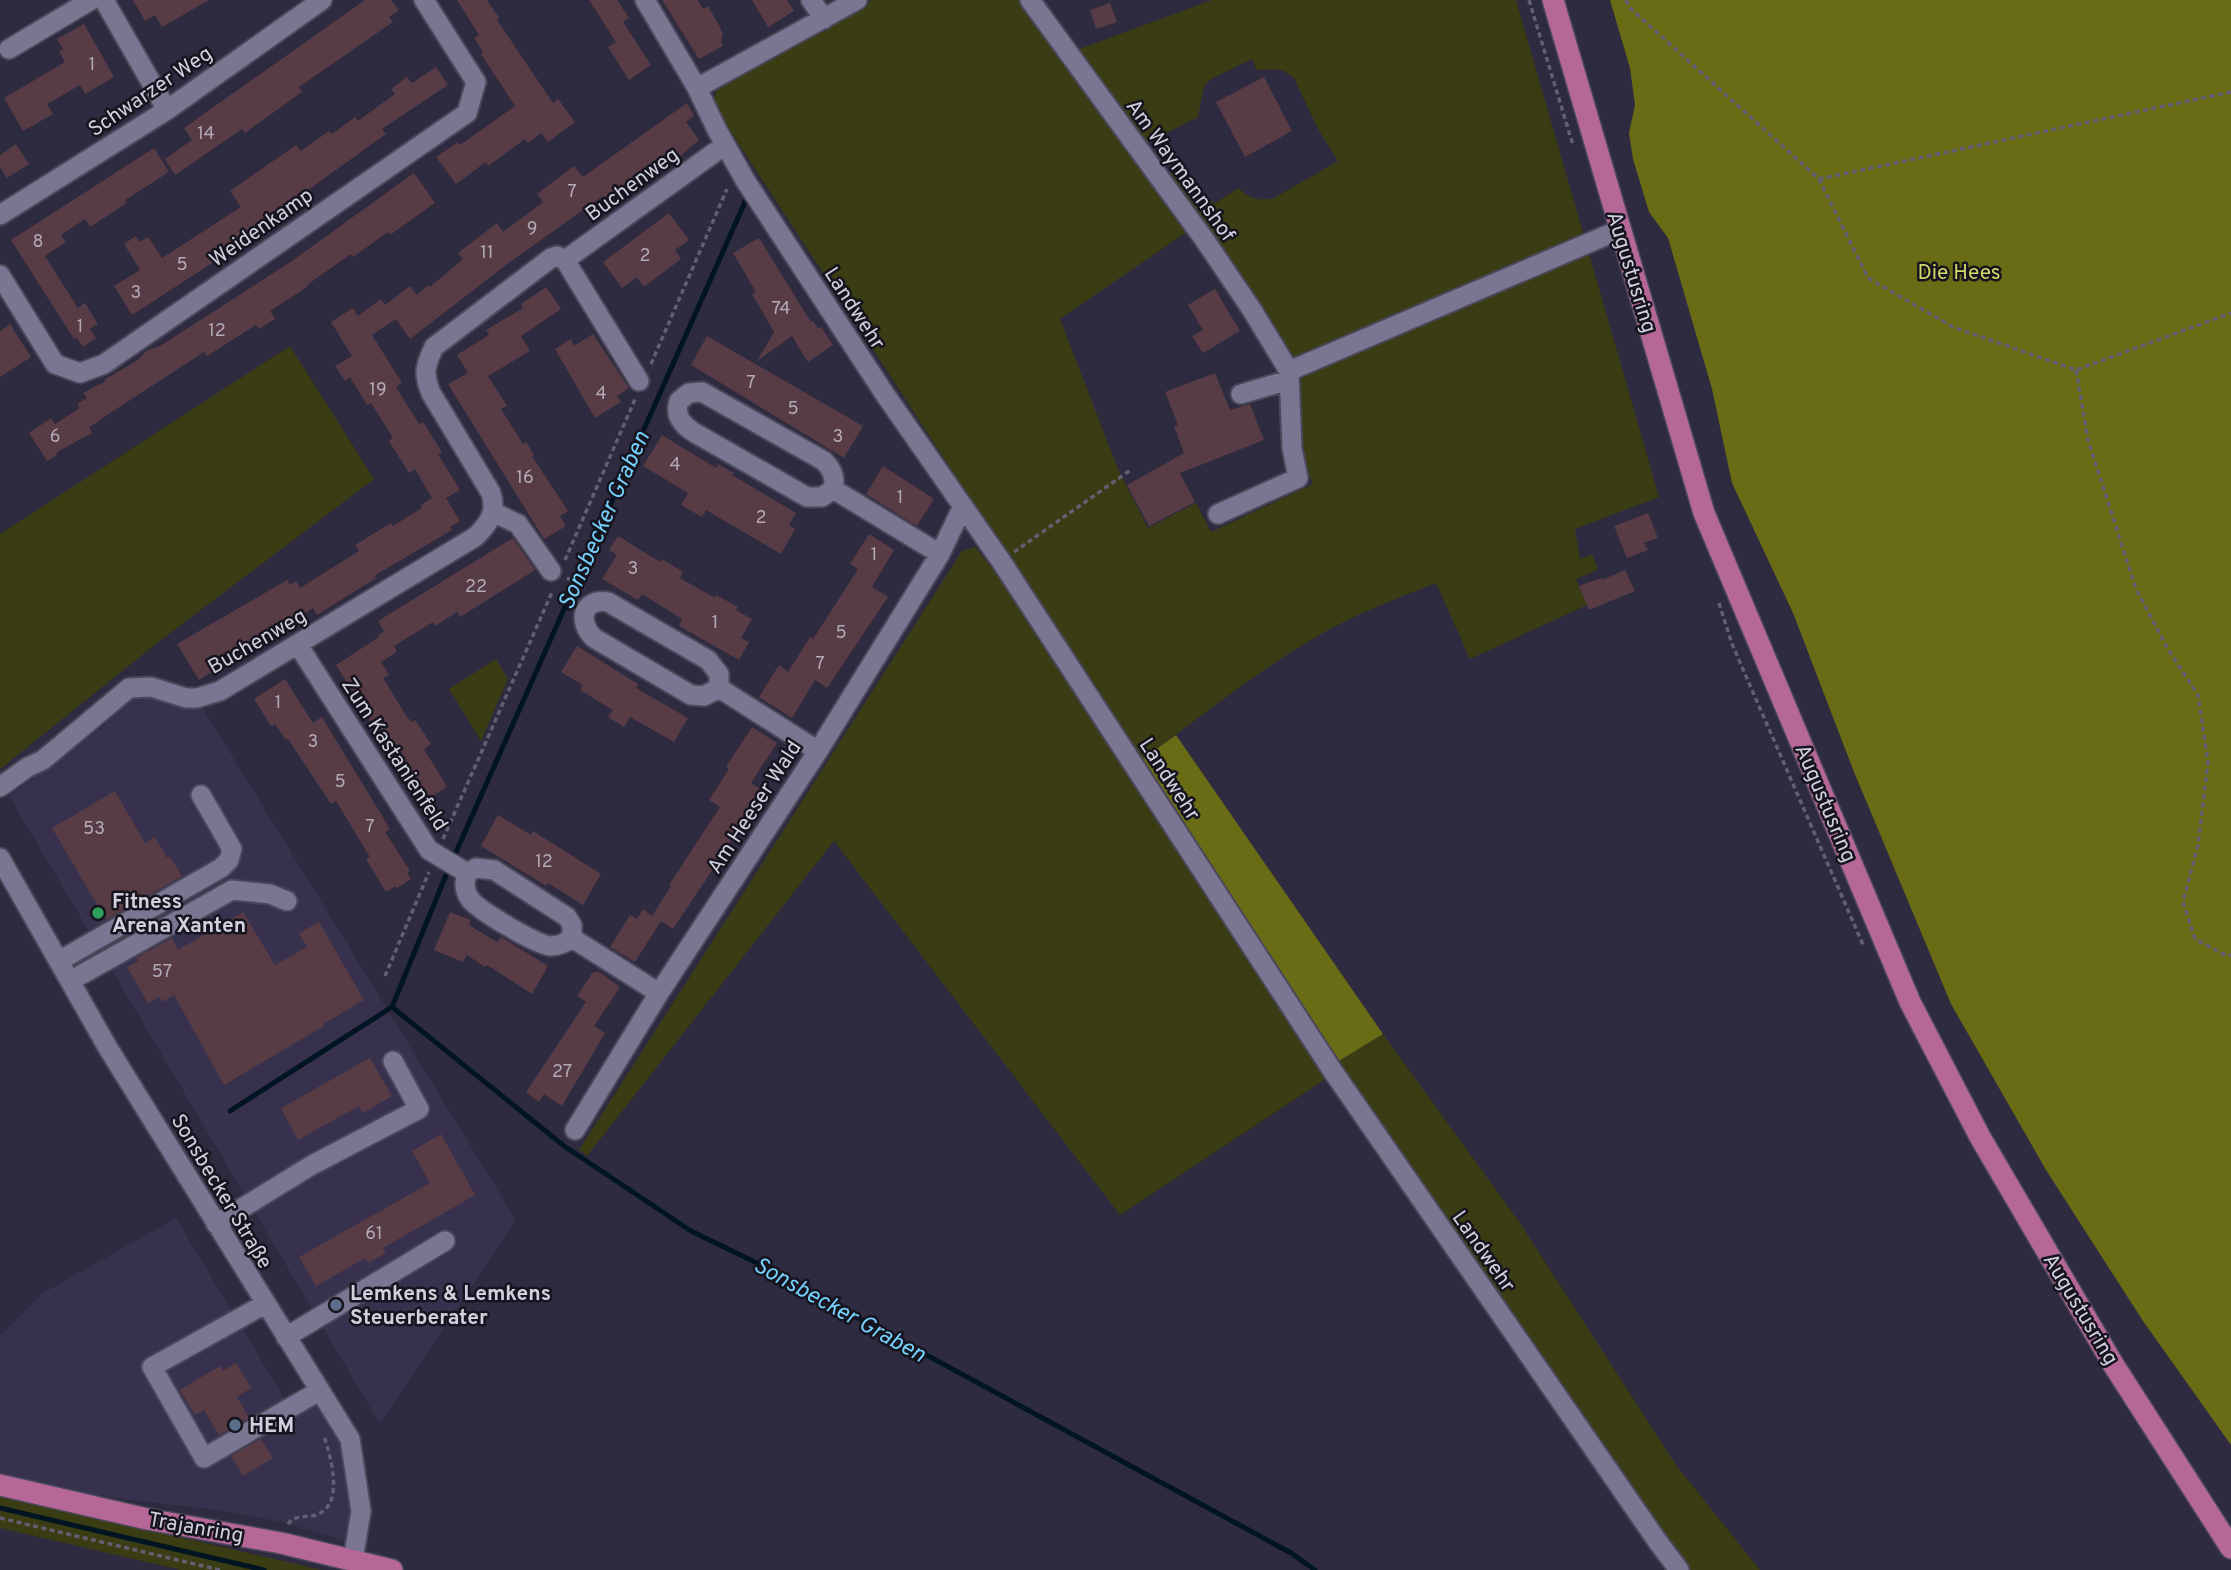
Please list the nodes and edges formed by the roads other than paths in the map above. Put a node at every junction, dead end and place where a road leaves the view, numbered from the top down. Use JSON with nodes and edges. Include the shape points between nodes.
{"nodes":[{"id":1,"x":91,"y":0,"type":"edge"},
{"id":2,"x":104,"y":0,"type":"edge"},
{"id":3,"x":322,"y":0,"type":"edge"},
{"id":4,"x":424,"y":0,"type":"edge"},
{"id":5,"x":645,"y":0,"type":"edge"},
{"id":6,"x":811,"y":0,"type":"edge"},
{"id":7,"x":857,"y":0,"type":"edge"},
{"id":8,"x":1030,"y":0,"type":"edge"},
{"id":9,"x":1553,"y":0,"type":"edge"},
{"id":10,"x":824,"y":19,"type":"junction"},
{"id":11,"x":9,"y":49,"type":"dead end"},
{"id":12,"x":697,"y":88,"type":"junction"},
{"id":13,"x":167,"y":110,"type":"junction"},
{"id":14,"x":725,"y":145,"type":"junction"},
{"id":15,"x":0,"y":215,"type":"edge"},
{"id":16,"x":1619,"y":230,"type":"junction"},
{"id":17,"x":565,"y":260,"type":"junction"},
{"id":18,"x":0,"y":275,"type":"edge"},
{"id":19,"x":1289,"y":376,"type":"junction"},
{"id":20,"x":639,"y":381,"type":"dead end"},
{"id":21,"x":1241,"y":394,"type":"dead end"},
{"id":22,"x":833,"y":489,"type":"junction"},
{"id":23,"x":963,"y":506,"type":"junction"},
{"id":24,"x":493,"y":512,"type":"junction"},
{"id":25,"x":1218,"y":514,"type":"dead end"},
{"id":26,"x":940,"y":554,"type":"junction"},
{"id":27,"x":559,"y":575,"type":"road end"},
{"id":28,"x":298,"y":645,"type":"junction"},
{"id":29,"x":719,"y":688,"type":"junction"},
{"id":30,"x":818,"y":751,"type":"junction"},
{"id":31,"x":0,"y":787,"type":"edge"},
{"id":32,"x":201,"y":795,"type":"dead end"},
{"id":33,"x":0,"y":858,"type":"edge"},
{"id":34,"x":467,"y":873,"type":"junction"},
{"id":35,"x":287,"y":901,"type":"dead end"},
{"id":36,"x":572,"y":939,"type":"junction"},
{"id":37,"x":59,"y":961,"type":"junction"},
{"id":38,"x":70,"y":981,"type":"junction"},
{"id":39,"x":659,"y":993,"type":"junction"},
{"id":40,"x":393,"y":1061,"type":"dead end"},
{"id":41,"x":575,"y":1130,"type":"dead end"},
{"id":42,"x":216,"y":1224,"type":"junction"},
{"id":43,"x":445,"y":1241,"type":"dead end"},
{"id":44,"x":265,"y":1304,"type":"junction"},
{"id":45,"x":286,"y":1337,"type":"junction"},
{"id":46,"x":319,"y":1391,"type":"junction"},
{"id":47,"x":0,"y":1485,"type":"edge"},
{"id":48,"x":2231,"y":1548,"type":"edge"},
{"id":49,"x":354,"y":1560,"type":"junction"},
{"id":50,"x":392,"y":1570,"type":"edge"},
{"id":51,"x":1679,"y":1570,"type":"edge"}],
"edges":[{"from":1,"to":11,"type":"street"},
{"from":2,"to":13,"type":"street"},
{"from":3,"to":13,"type":"street","name":"Schwarzer Weg"},
{"from":4,"to":18,"type":"street","name":"Weidenkamp","via":[[476,82],[467,113],[104,364],[80,373],[55,364]]},
{"from":5,"to":12,"type":"street","name":"Landwehr"},
{"from":6,"to":10,"type":"street"},
{"from":7,"to":10,"type":"street"},
{"from":8,"to":19,"type":"street","name":"Am Waymannshof","via":[[1204,239]]},
{"from":9,"to":16,"type":"main road","name":"Augustusring"},
{"from":10,"to":12,"type":"street"},
{"from":12,"to":14,"type":"street","name":"Landwehr"},
{"from":13,"to":15,"type":"street","name":"Schwarzer Weg"},
{"from":14,"to":17,"type":"street","name":"Buchenweg"},
{"from":14,"to":23,"type":"street","name":"Landwehr","via":[[876,381]]},
{"from":16,"to":19,"type":"street"},
{"from":16,"to":48,"type":"main road","name":"Augustusring","via":[[1704,513],[1910,1002],[1980,1138],[2113,1364]]},
{"from":17,"to":20,"type":"street"},
{"from":17,"to":24,"type":"street","name":"Buchenweg","via":[[551,258],[434,347],[427,361],[425,377],[431,393],[491,493]]},
{"from":19,"to":21,"type":"street"},
{"from":19,"to":25,"type":"street","via":[[1298,478]]},
{"from":22,"to":22,"type":"street","via":[[832,471],[824,461],[702,392],[689,393],[679,401],[679,419],[686,428],[807,497],[822,497]]},
{"from":22,"to":26,"type":"street"},
{"from":23,"to":26,"type":"street","name":"Am Heeser Wald"},
{"from":23,"to":51,"type":"street","name":"Landwehr","via":[[1332,1070]]},
{"from":24,"to":27,"type":"street","via":[[518,524]]},
{"from":24,"to":28,"type":"street","name":"Buchenweg","via":[[475,537]]},
{"from":26,"to":30,"type":"street","name":"Am Heeser Wald"},
{"from":28,"to":31,"type":"street","name":"Buchenweg","via":[[205,697],[186,698],[146,686],[129,688],[43,760]]},
{"from":28,"to":34,"type":"street","name":"Zum Kastanienfeld","via":[[429,850]]},
{"from":29,"to":29,"type":"street","via":[[719,674],[708,660],[608,602],[585,609],[587,631],[604,644],[691,695],[704,696]]},
{"from":29,"to":30,"type":"street"},
{"from":30,"to":39,"type":"street","name":"Am Heeser Wald"},
{"from":32,"to":37,"type":"street","via":[[232,849],[229,860]]},
{"from":33,"to":37,"type":"street","name":"Sonsbecker Straße"},
{"from":34,"to":36,"type":"street","via":[[476,867],[494,870],[568,917]]},
{"from":34,"to":36,"type":"street","via":[[468,895],[482,909],[546,945]]},
{"from":35,"to":38,"type":"street","via":[[270,894],[232,890]]},
{"from":36,"to":39,"type":"street"},
{"from":37,"to":38,"type":"street","name":"Sonsbecker Straße"},
{"from":38,"to":42,"type":"street","name":"Sonsbecker Straße"},
{"from":39,"to":41,"type":"street","name":"Am Heeser Wald"},
{"from":40,"to":42,"type":"street","via":[[419,1109],[312,1165]]},
{"from":42,"to":44,"type":"street","name":"Sonsbecker Straße"},
{"from":43,"to":45,"type":"street"},
{"from":44,"to":45,"type":"street","name":"Sonsbecker Straße"},
{"from":44,"to":46,"type":"street","via":[[152,1367],[204,1458]]},
{"from":45,"to":46,"type":"street","name":"Sonsbecker Straße"},
{"from":46,"to":49,"type":"street","name":"Sonsbecker Straße","via":[[350,1439],[360,1511]]},
{"from":47,"to":49,"type":"main road","name":"Trajanring"},
{"from":49,"to":50,"type":"main road","name":"Trajanring"}]}
